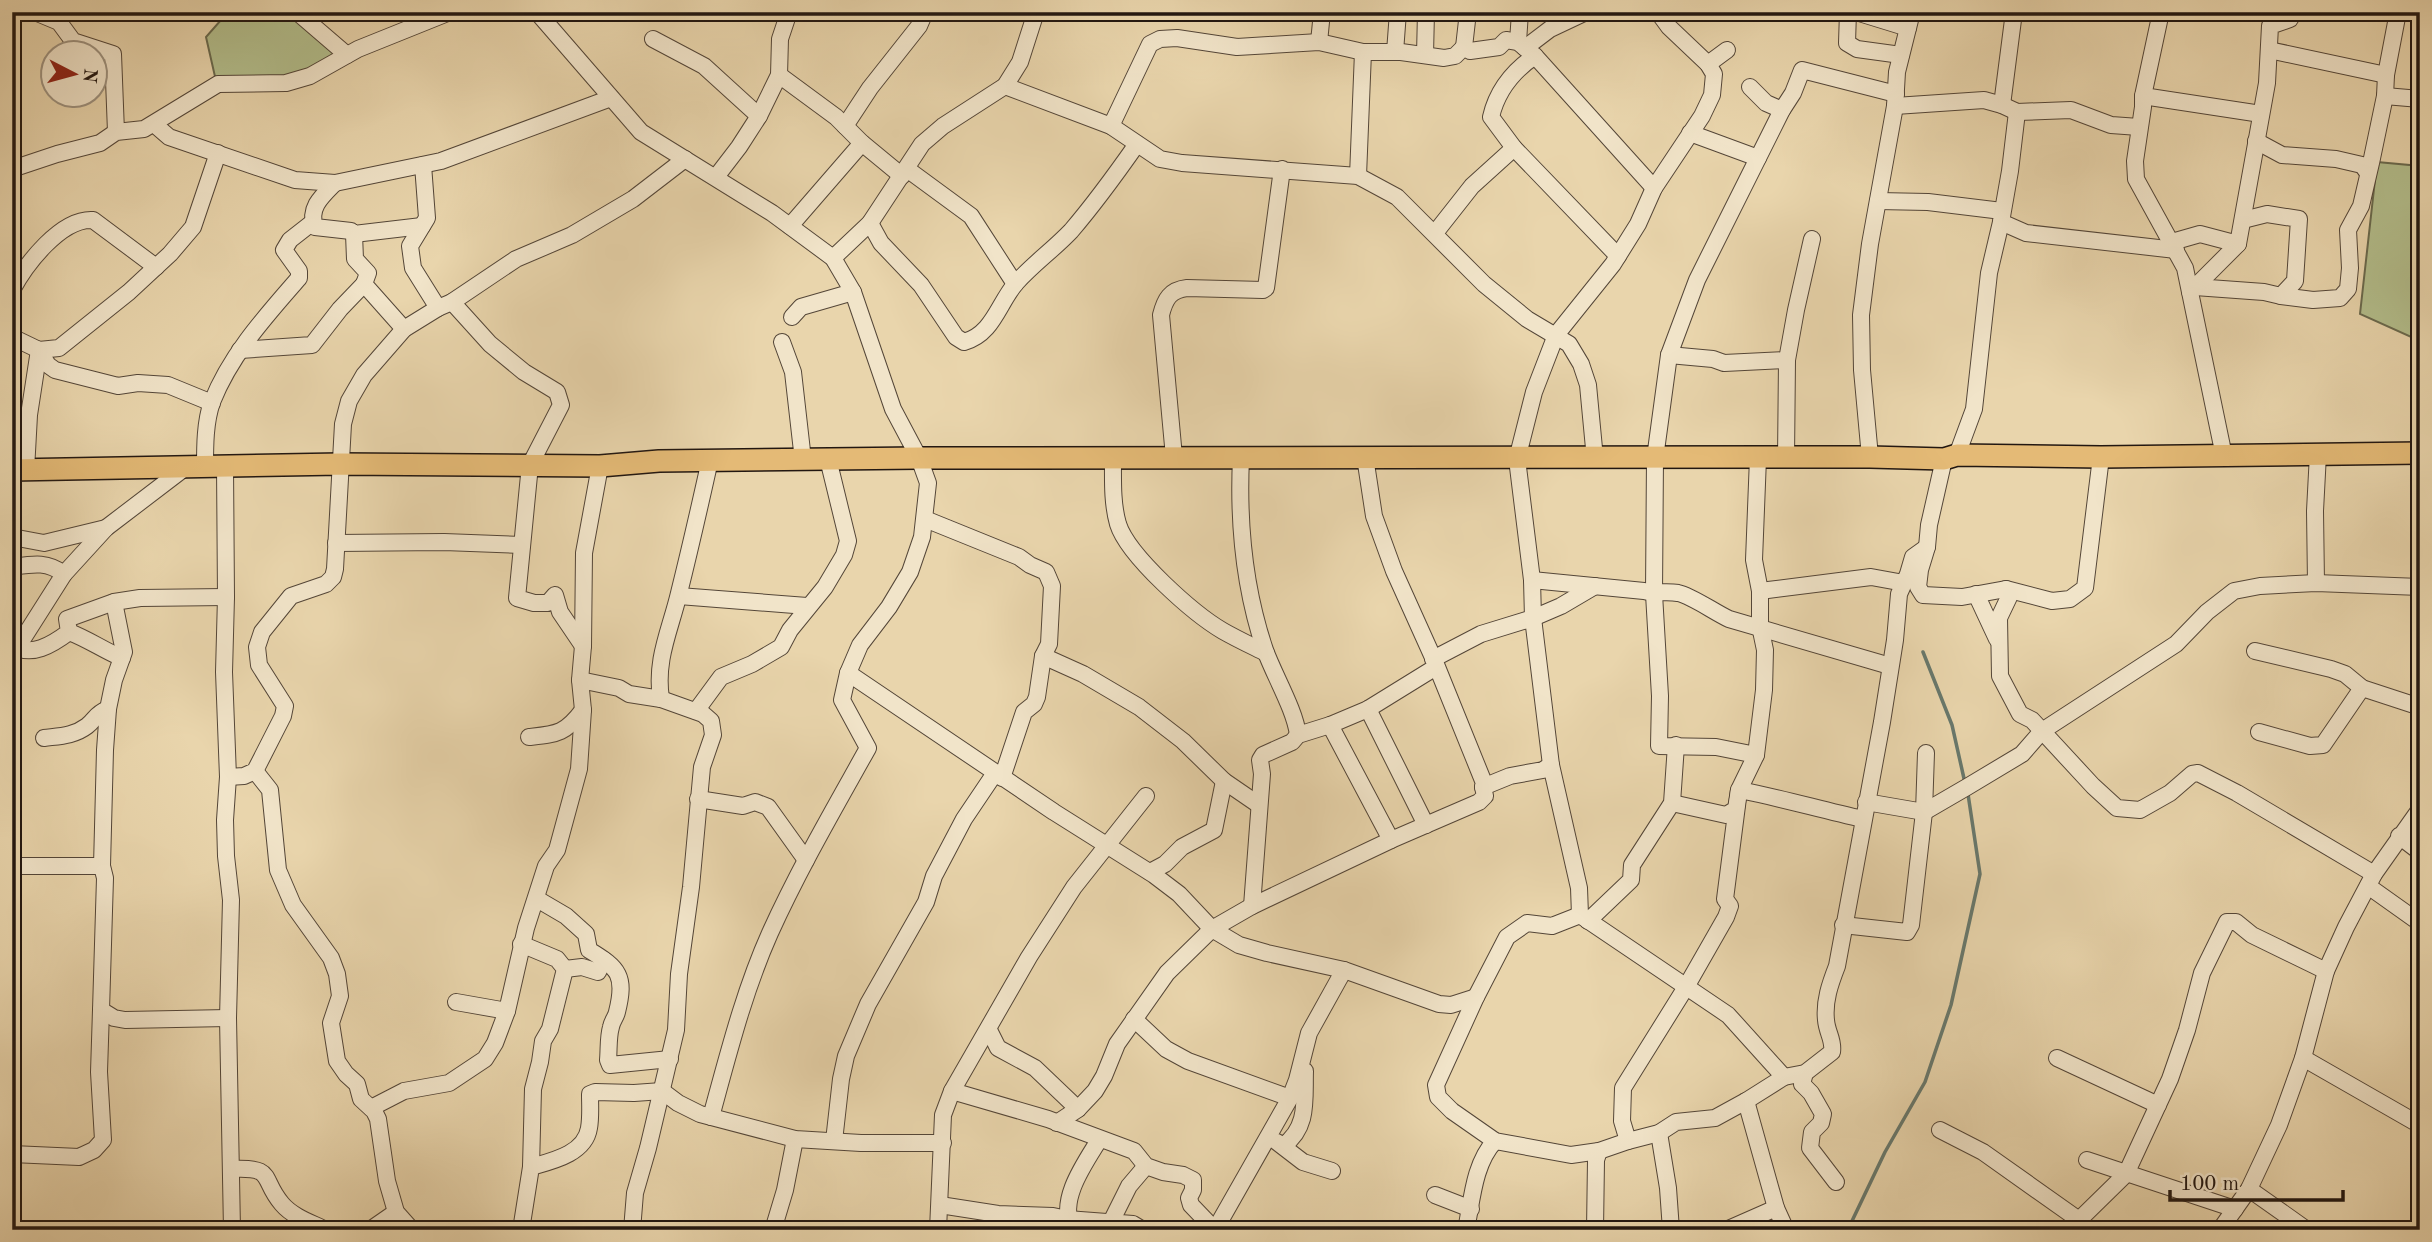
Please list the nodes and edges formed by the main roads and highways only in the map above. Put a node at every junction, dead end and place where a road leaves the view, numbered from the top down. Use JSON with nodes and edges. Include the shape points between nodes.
{"nodes":[{"id":1,"x":2420,"y":453,"type":"edge"},
{"id":2,"x":19,"y":470,"type":"edge"}],
"edges":[{"from":1,"to":2,"type":"main road","via":[[919,458],[659,461],[600,466],[340,464]]}]}
